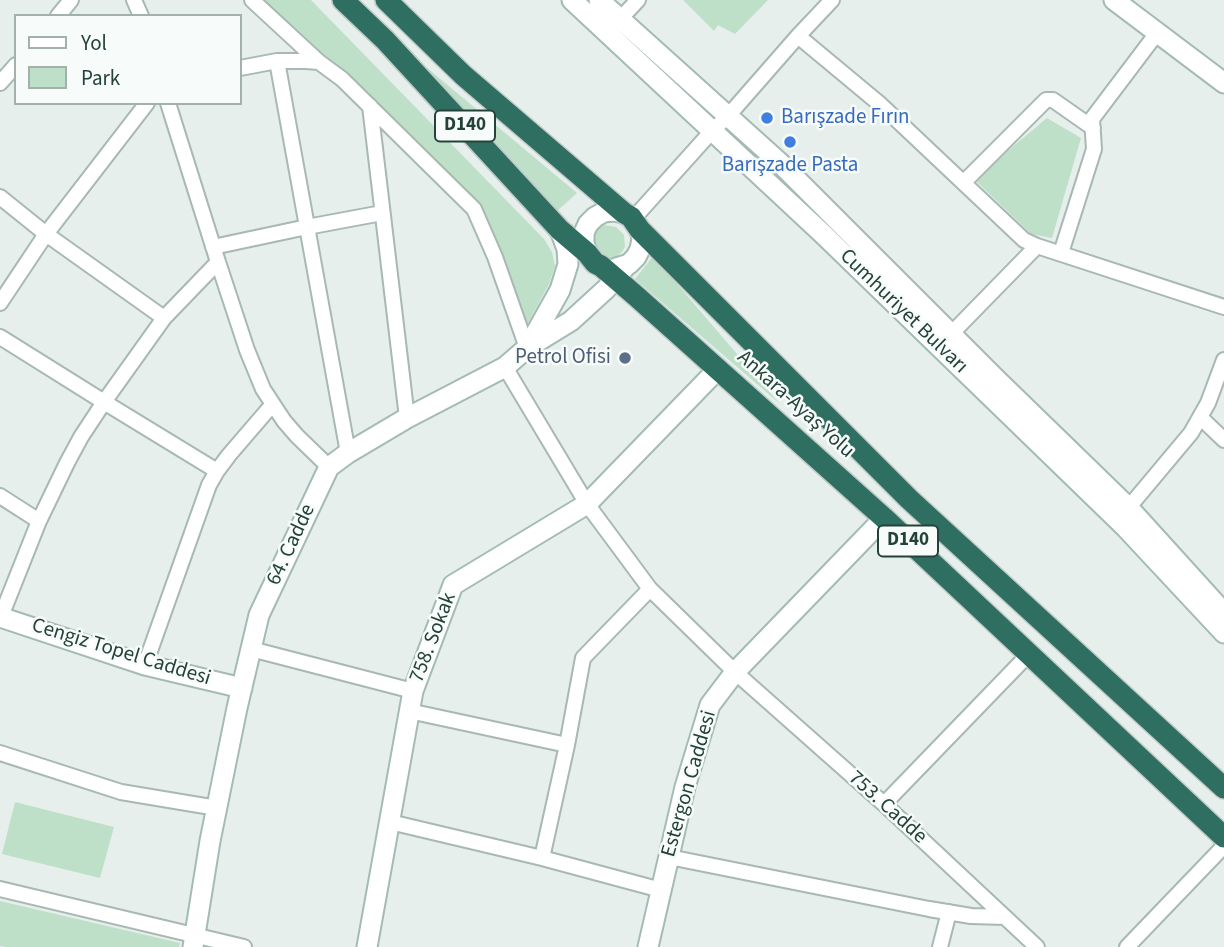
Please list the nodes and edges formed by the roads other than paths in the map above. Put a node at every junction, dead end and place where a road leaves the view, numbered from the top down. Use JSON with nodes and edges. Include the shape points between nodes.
{"nodes":[{"id":1,"x":71,"y":0,"type":"edge"},
{"id":2,"x":252,"y":0,"type":"edge"},
{"id":3,"x":343,"y":0,"type":"edge"},
{"id":4,"x":386,"y":0,"type":"edge"},
{"id":5,"x":572,"y":0,"type":"edge"},
{"id":6,"x":599,"y":0,"type":"edge"},
{"id":7,"x":638,"y":0,"type":"edge"},
{"id":8,"x":832,"y":0,"type":"edge"},
{"id":9,"x":1117,"y":1,"type":"edge"},
{"id":10,"x":60,"y":14,"type":"edge"},
{"id":11,"x":620,"y":19,"type":"junction"},
{"id":12,"x":1157,"y":33,"type":"junction"},
{"id":13,"x":798,"y":36,"type":"junction"},
{"id":14,"x":277,"y":61,"type":"junction"},
{"id":15,"x":320,"y":62,"type":"junction"},
{"id":16,"x":14,"y":67,"type":"edge"},
{"id":17,"x":242,"y":68,"type":"edge"},
{"id":18,"x":0,"y":83,"type":"edge"},
{"id":19,"x":1224,"y":83,"type":"edge"},
{"id":20,"x":145,"y":105,"type":"edge"},
{"id":21,"x":169,"y":105,"type":"edge"},
{"id":22,"x":370,"y":106,"type":"junction"},
{"id":23,"x":728,"y":116,"type":"junction"},
{"id":24,"x":1093,"y":128,"type":"junction"},
{"id":25,"x":712,"y":131,"type":"junction"},
{"id":26,"x":964,"y":182,"type":"junction"},
{"id":27,"x":0,"y":197,"type":"edge"},
{"id":28,"x":382,"y":213,"type":"junction"},
{"id":29,"x":632,"y":221,"type":"junction"},
{"id":30,"x":307,"y":226,"type":"junction"},
{"id":31,"x":46,"y":234,"type":"junction"},
{"id":32,"x":1037,"y":246,"type":"junction"},
{"id":33,"x":213,"y":247,"type":"junction"},
{"id":34,"x":1061,"y":254,"type":"junction"},
{"id":35,"x":218,"y":262,"type":"junction"},
{"id":36,"x":596,"y":263,"type":"junction"},
{"id":37,"x":0,"y":303,"type":"edge"},
{"id":38,"x":1224,"y":307,"type":"edge"},
{"id":39,"x":164,"y":318,"type":"junction"},
{"id":40,"x":951,"y":334,"type":"junction"},
{"id":41,"x":0,"y":337,"type":"edge"},
{"id":42,"x":527,"y":348,"type":"junction"},
{"id":43,"x":1224,"y":360,"type":"edge"},
{"id":44,"x":505,"y":367,"type":"junction"},
{"id":45,"x":718,"y":369,"type":"junction"},
{"id":46,"x":104,"y":402,"type":"junction"},
{"id":47,"x":272,"y":405,"type":"junction"},
{"id":48,"x":1200,"y":416,"type":"junction"},
{"id":49,"x":407,"y":418,"type":"junction"},
{"id":50,"x":1224,"y":440,"type":"edge"},
{"id":51,"x":348,"y":453,"type":"junction"},
{"id":52,"x":329,"y":467,"type":"junction"},
{"id":53,"x":216,"y":471,"type":"junction"},
{"id":54,"x":0,"y":496,"type":"edge"},
{"id":55,"x":587,"y":504,"type":"junction"},
{"id":56,"x":1123,"y":514,"type":"junction"},
{"id":57,"x":884,"y":518,"type":"junction"},
{"id":58,"x":39,"y":521,"type":"junction"},
{"id":59,"x":650,"y":589,"type":"junction"},
{"id":60,"x":1224,"y":613,"type":"edge"},
{"id":61,"x":0,"y":617,"type":"edge"},
{"id":62,"x":1224,"y":633,"type":"edge"},
{"id":63,"x":251,"y":649,"type":"junction"},
{"id":64,"x":1029,"y":654,"type":"junction"},
{"id":65,"x":145,"y":665,"type":"junction"},
{"id":66,"x":735,"y":671,"type":"junction"},
{"id":67,"x":242,"y":688,"type":"junction"},
{"id":68,"x":411,"y":701,"type":"junction"},
{"id":69,"x":567,"y":745,"type":"junction"},
{"id":70,"x":0,"y":753,"type":"edge"},
{"id":71,"x":1224,"y":789,"type":"edge"},
{"id":72,"x":884,"y":804,"type":"junction"},
{"id":73,"x":217,"y":808,"type":"junction"},
{"id":74,"x":390,"y":822,"type":"junction"},
{"id":75,"x":1224,"y":837,"type":"edge"},
{"id":76,"x":1224,"y":846,"type":"edge"},
{"id":77,"x":669,"y":857,"type":"junction"},
{"id":78,"x":542,"y":858,"type":"junction"},
{"id":79,"x":0,"y":889,"type":"edge"},
{"id":80,"x":661,"y":890,"type":"junction"},
{"id":81,"x":948,"y":912,"type":"junction"},
{"id":82,"x":1005,"y":917,"type":"junction"},
{"id":83,"x":194,"y":941,"type":"edge"},
{"id":84,"x":244,"y":947,"type":"edge"},
{"id":85,"x":367,"y":947,"type":"edge"},
{"id":86,"x":648,"y":947,"type":"edge"},
{"id":87,"x":940,"y":947,"type":"edge"},
{"id":88,"x":1037,"y":947,"type":"edge"},
{"id":89,"x":1127,"y":947,"type":"edge"}],
"edges":[{"from":1,"to":10,"type":"street"},
{"from":2,"to":15,"type":"street"},
{"from":3,"to":36,"type":"highway","name":"Ankara-Ayaş Yolu","number":"D140"},
{"from":4,"to":29,"type":"highway","name":"Ankara-Ayaş Yolu","number":"D140","via":[[463,75]]},
{"from":5,"to":25,"type":"main road","name":"Cumhuriyet Bulvarı"},
{"from":6,"to":11,"type":"main road","name":"Cumhuriyet Bulvarı"},
{"from":7,"to":11,"type":"street"},
{"from":8,"to":13,"type":"street"},
{"from":9,"to":12,"type":"main road"},
{"from":11,"to":23,"type":"main road","name":"Cumhuriyet Bulvarı"},
{"from":12,"to":19,"type":"main road"},
{"from":12,"to":24,"type":"street","via":[[1092,119]]},
{"from":13,"to":23,"type":"street"},
{"from":13,"to":26,"type":"street"},
{"from":14,"to":15,"type":"street"},
{"from":14,"to":17,"type":"street"},
{"from":14,"to":30,"type":"street"},
{"from":15,"to":22,"type":"street"},
{"from":16,"to":18,"type":"street"},
{"from":20,"to":31,"type":"street"},
{"from":21,"to":33,"type":"street"},
{"from":22,"to":28,"type":"street"},
{"from":22,"to":42,"type":"street","via":[[474,209]]},
{"from":23,"to":25,"type":"street"},
{"from":23,"to":40,"type":"main road","name":"Cumhuriyet Bulvarı"},
{"from":24,"to":26,"type":"street","via":[[1053,100],[1046,100]]},
{"from":24,"to":34,"type":"street","via":[[1094,149]]},
{"from":25,"to":29,"type":"street"},
{"from":25,"to":56,"type":"main road","name":"Cumhuriyet Bulvarı"},
{"from":26,"to":32,"type":"street","via":[[1024,240]]},
{"from":27,"to":31,"type":"street"},
{"from":28,"to":30,"type":"street"},
{"from":28,"to":49,"type":"street"},
{"from":29,"to":36,"type":"main road","via":[[642,239],[636,257]]},
{"from":29,"to":36,"type":"main road","via":[[614,211],[595,216],[588,224],[584,233]]},
{"from":29,"to":71,"type":"highway","name":"Ankara-Ayaş Yolu","number":"D140","via":[[909,499]]},
{"from":30,"to":33,"type":"street"},
{"from":30,"to":51,"type":"street"},
{"from":31,"to":37,"type":"street"},
{"from":31,"to":39,"type":"street"},
{"from":32,"to":34,"type":"street"},
{"from":32,"to":40,"type":"street"},
{"from":33,"to":35,"type":"street"},
{"from":34,"to":38,"type":"street"},
{"from":35,"to":39,"type":"street"},
{"from":35,"to":47,"type":"street","via":[[255,372]]},
{"from":36,"to":42,"type":"main road","via":[[560,290]]},
{"from":36,"to":42,"type":"main road","name":"64. Cadde","via":[[570,321]]},
{"from":36,"to":45,"type":"highway","name":"Ankara-Ayaş Yolu","number":"D140"},
{"from":39,"to":46,"type":"street"},
{"from":40,"to":56,"type":"main road","name":"Cumhuriyet Bulvarı"},
{"from":41,"to":46,"type":"street"},
{"from":42,"to":44,"type":"main road","name":"64. Cadde"},
{"from":43,"to":48,"type":"street"},
{"from":44,"to":49,"type":"main road","name":"64. Cadde"},
{"from":44,"to":55,"type":"street","name":"753. Cadde"},
{"from":45,"to":55,"type":"main road","name":"758. Sokak"},
{"from":45,"to":57,"type":"highway","name":"Ankara-Ayaş Yolu","number":"D140"},
{"from":46,"to":53,"type":"street"},
{"from":46,"to":58,"type":"street"},
{"from":47,"to":52,"type":"street"},
{"from":47,"to":53,"type":"street"},
{"from":48,"to":50,"type":"street"},
{"from":48,"to":56,"type":"street"},
{"from":49,"to":51,"type":"main road","name":"64. Cadde"},
{"from":51,"to":52,"type":"main road","name":"64. Cadde"},
{"from":52,"to":63,"type":"main road","name":"64. Cadde","via":[[259,615]]},
{"from":53,"to":65,"type":"street"},
{"from":54,"to":58,"type":"street"},
{"from":55,"to":59,"type":"street","name":"753. Cadde"},
{"from":55,"to":68,"type":"main road","name":"758. Sokak","via":[[453,585]]},
{"from":56,"to":60,"type":"main road","name":"Cumhuriyet Bulvarı"},
{"from":56,"to":62,"type":"main road","name":"Cumhuriyet Bulvarı"},
{"from":57,"to":64,"type":"highway","name":"Ankara-Ayaş Yolu","number":"D140"},
{"from":57,"to":66,"type":"main road","name":"Estergon Caddesi"},
{"from":58,"to":61,"type":"street"},
{"from":59,"to":66,"type":"street","name":"753. Cadde"},
{"from":59,"to":69,"type":"street","via":[[583,658]]},
{"from":61,"to":65,"type":"main road","name":"Cengiz Topel Caddesi"},
{"from":63,"to":67,"type":"main road","name":"64. Cadde"},
{"from":63,"to":68,"type":"street"},
{"from":64,"to":72,"type":"street"},
{"from":64,"to":75,"type":"highway","name":"Ankara-Ayaş Yolu","number":"D140"},
{"from":65,"to":67,"type":"main road","name":"Cengiz Topel Caddesi"},
{"from":66,"to":72,"type":"street","name":"753. Cadde"},
{"from":66,"to":77,"type":"main road","name":"Estergon Caddesi","via":[[710,705]]},
{"from":67,"to":73,"type":"main road","name":"64. Cadde"},
{"from":68,"to":69,"type":"street"},
{"from":68,"to":74,"type":"main road","name":"758. Sokak"},
{"from":69,"to":78,"type":"street"},
{"from":70,"to":73,"type":"street","via":[[121,792]]},
{"from":72,"to":82,"type":"street","name":"753. Cadde"},
{"from":73,"to":83,"type":"main road","name":"64. Cadde"},
{"from":74,"to":78,"type":"street"},
{"from":74,"to":85,"type":"main road","name":"758. Sokak"},
{"from":76,"to":89,"type":"street"},
{"from":77,"to":80,"type":"main road","name":"Estergon Caddesi"},
{"from":77,"to":81,"type":"street"},
{"from":78,"to":80,"type":"street"},
{"from":79,"to":83,"type":"street"},
{"from":80,"to":86,"type":"main road","name":"Estergon Caddesi"},
{"from":81,"to":82,"type":"street"},
{"from":81,"to":87,"type":"street"},
{"from":82,"to":88,"type":"street","name":"753. Cadde"},
{"from":83,"to":84,"type":"street"}]}
